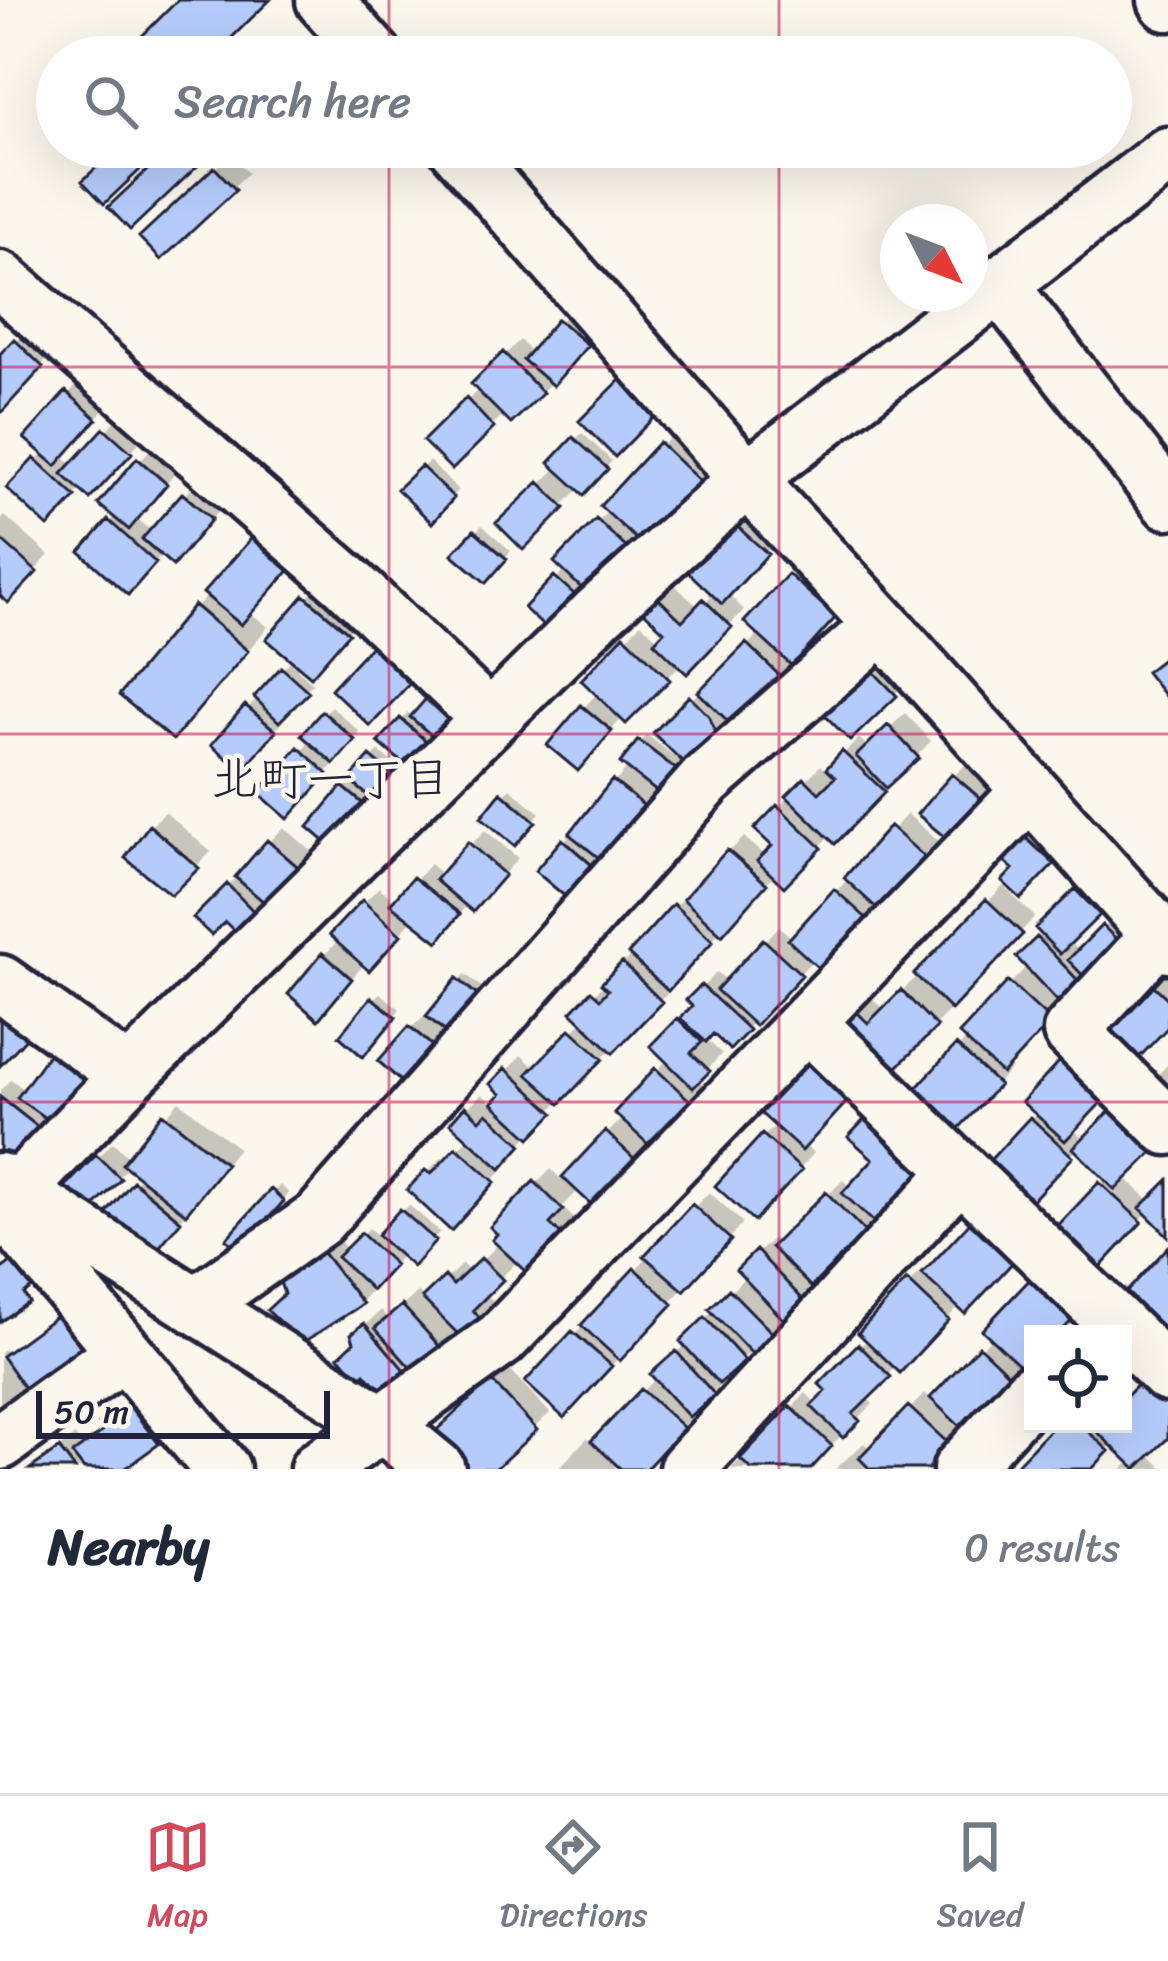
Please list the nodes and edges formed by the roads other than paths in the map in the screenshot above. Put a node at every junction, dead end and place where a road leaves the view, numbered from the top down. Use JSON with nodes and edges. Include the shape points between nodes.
{"nodes":[{"id":1,"x":324,"y":0,"type":"edge"},
{"id":2,"x":356,"y":36,"type":"edge"},
{"id":3,"x":1168,"y":155,"type":"edge"},
{"id":4,"x":475,"y":168,"type":"edge"},
{"id":5,"x":0,"y":279,"type":"edge"},
{"id":6,"x":999,"y":284,"type":"junction"},
{"id":7,"x":747,"y":479,"type":"junction"},
{"id":8,"x":1168,"y":501,"type":"edge"},
{"id":9,"x":883,"y":625,"type":"junction"},
{"id":10,"x":490,"y":719,"type":"junction"},
{"id":11,"x":1029,"y":791,"type":"junction"},
{"id":12,"x":1164,"y":940,"type":"edge"},
{"id":13,"x":0,"y":983,"type":"edge"},
{"id":14,"x":808,"y":1023,"type":"junction"},
{"id":15,"x":129,"y":1075,"type":"junction"},
{"id":16,"x":1168,"y":1127,"type":"edge"},
{"id":17,"x":959,"y":1173,"type":"junction"},
{"id":18,"x":6,"y":1192,"type":"edge"},
{"id":19,"x":196,"y":1305,"type":"junction"},
{"id":20,"x":1096,"y":1324,"type":"edge"},
{"id":21,"x":124,"y":1352,"type":"junction"},
{"id":22,"x":1168,"y":1374,"type":"edge"},
{"id":23,"x":1024,"y":1404,"type":"edge"},
{"id":24,"x":381,"y":1423,"type":"junction"},
{"id":25,"x":0,"y":1442,"type":"edge"},
{"id":26,"x":985,"y":1461,"type":"edge"},
{"id":27,"x":222,"y":1469,"type":"edge"},
{"id":28,"x":318,"y":1469,"type":"edge"},
{"id":29,"x":437,"y":1469,"type":"edge"},
{"id":30,"x":687,"y":1469,"type":"edge"}],
"edges":[{"from":1,"to":2,"type":"street"},
{"from":3,"to":6,"type":"street"},
{"from":4,"to":7,"type":"street"},
{"from":5,"to":10,"type":"street"},
{"from":6,"to":7,"type":"street"},
{"from":6,"to":8,"type":"street"},
{"from":7,"to":9,"type":"street"},
{"from":7,"to":10,"type":"street"},
{"from":9,"to":11,"type":"street"},
{"from":9,"to":19,"type":"street","via":[[706,780],[319,1219]]},
{"from":10,"to":15,"type":"street"},
{"from":11,"to":12,"type":"street"},
{"from":11,"to":14,"type":"street"},
{"from":12,"to":16,"type":"street","via":[[1071,1031]]},
{"from":13,"to":15,"type":"street"},
{"from":14,"to":17,"type":"street"},
{"from":14,"to":24,"type":"street","via":[[501,1339]]},
{"from":15,"to":18,"type":"street"},
{"from":17,"to":20,"type":"street"},
{"from":17,"to":30,"type":"street"},
{"from":18,"to":19,"type":"street"},
{"from":18,"to":21,"type":"street","via":[[10,1216]]},
{"from":19,"to":24,"type":"street"},
{"from":20,"to":22,"type":"street"},
{"from":21,"to":25,"type":"street"},
{"from":21,"to":27,"type":"street"},
{"from":23,"to":26,"type":"street"},
{"from":24,"to":28,"type":"street"},
{"from":24,"to":29,"type":"street"}]}
